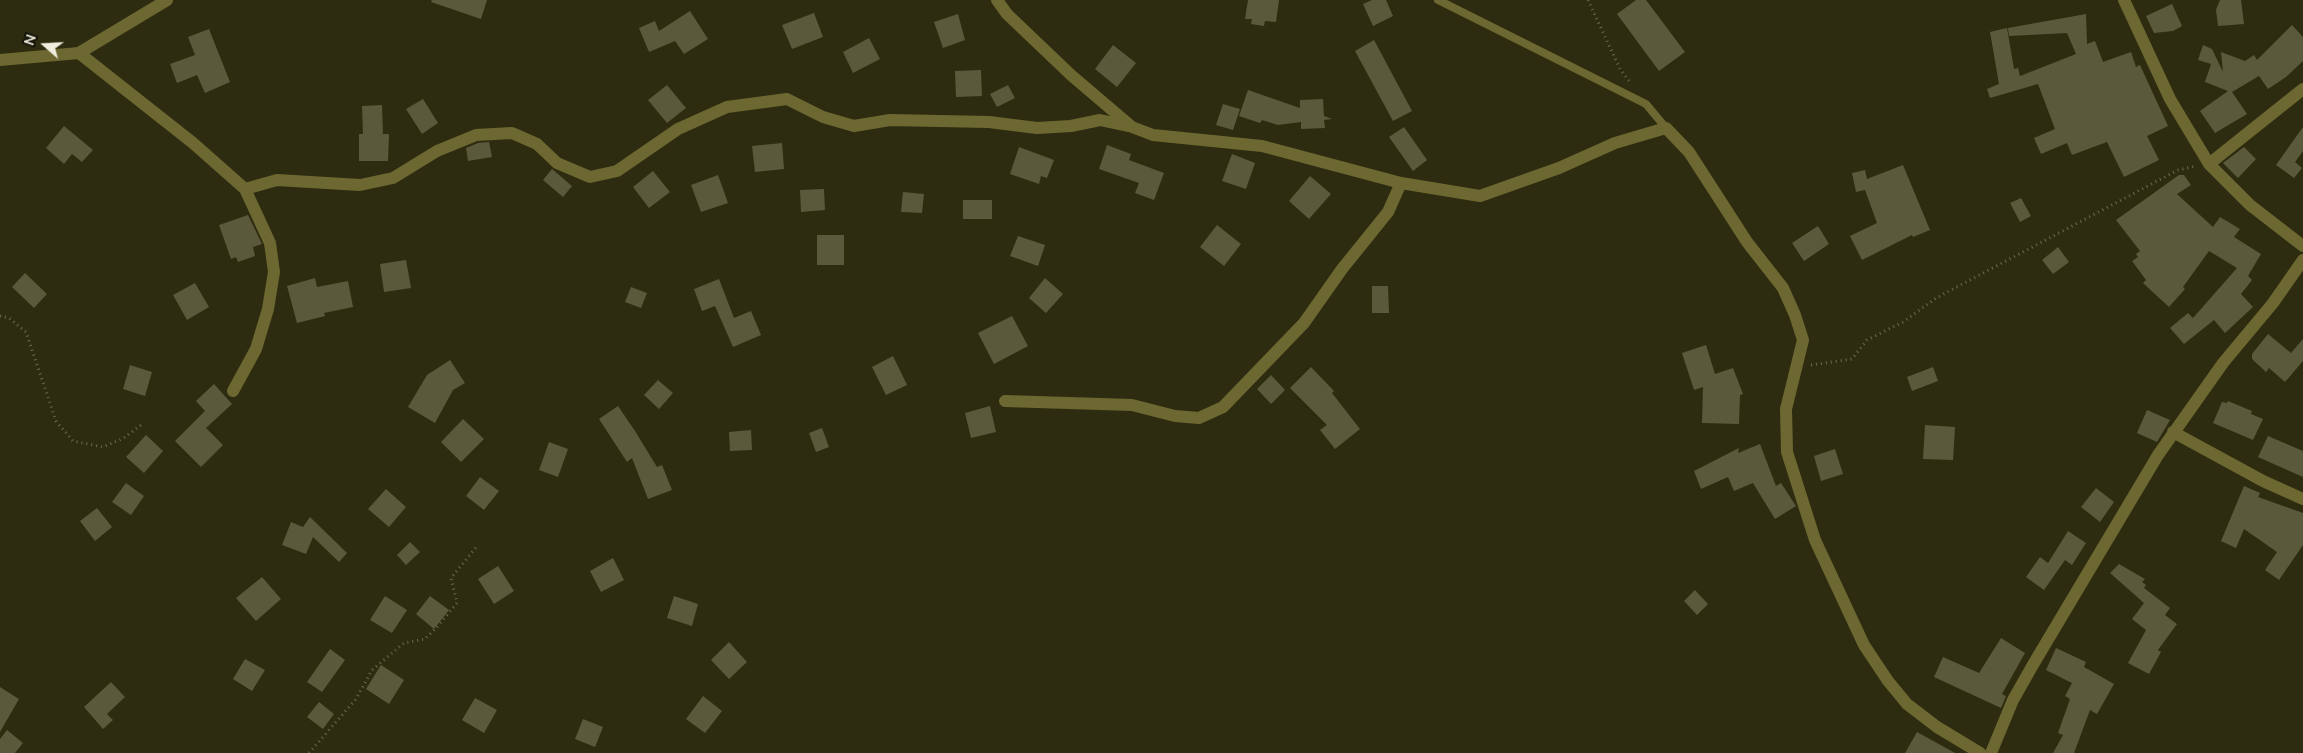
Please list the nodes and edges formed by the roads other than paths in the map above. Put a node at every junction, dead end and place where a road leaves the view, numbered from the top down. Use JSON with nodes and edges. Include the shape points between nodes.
{"nodes":[{"id":1,"x":167,"y":0,"type":"edge"},
{"id":2,"x":997,"y":0,"type":"edge"},
{"id":3,"x":1438,"y":0,"type":"edge"},
{"id":4,"x":2124,"y":0,"type":"edge"},
{"id":5,"x":80,"y":53,"type":"junction"},
{"id":6,"x":0,"y":60,"type":"edge"},
{"id":7,"x":2303,"y":89,"type":"edge"},
{"id":8,"x":1132,"y":127,"type":"junction"},
{"id":9,"x":1666,"y":128,"type":"junction"},
{"id":10,"x":2209,"y":164,"type":"junction"},
{"id":11,"x":1401,"y":184,"type":"junction"},
{"id":12,"x":245,"y":189,"type":"junction"},
{"id":13,"x":2303,"y":246,"type":"edge"},
{"id":14,"x":2303,"y":260,"type":"edge"},
{"id":15,"x":233,"y":391,"type":"dead end"},
{"id":16,"x":1005,"y":400,"type":"dead end"},
{"id":17,"x":2174,"y":432,"type":"junction"},
{"id":18,"x":2303,"y":499,"type":"edge"},
{"id":19,"x":1980,"y":753,"type":"edge"},
{"id":20,"x":1991,"y":753,"type":"edge"}],
"edges":[{"from":1,"to":5,"type":"street"},
{"from":2,"to":8,"type":"street","via":[[1071,75]]},
{"from":3,"to":9,"type":"lane","via":[[1646,104]]},
{"from":4,"to":10,"type":"street","via":[[2170,99]]},
{"from":5,"to":6,"type":"street"},
{"from":5,"to":12,"type":"street"},
{"from":7,"to":10,"type":"street"},
{"from":8,"to":11,"type":"street","via":[[1153,135],[1262,146]]},
{"from":8,"to":12,"type":"street","via":[[1100,120],[1037,128],[989,122],[890,120],[854,126],[823,117],[786,100],[727,107],[678,129],[617,171],[590,177],[556,163],[537,144],[512,133],[476,135],[437,151],[393,178],[360,186],[277,180]]},
{"from":9,"to":11,"type":"street","via":[[1616,143],[1559,168],[1480,196]]},
{"from":9,"to":19,"type":"street","via":[[1689,152],[1747,242],[1782,288],[1795,315],[1803,340],[1786,409],[1787,452],[1815,540],[1864,645],[1906,704]]},
{"from":10,"to":13,"type":"street","via":[[2250,205]]},
{"from":11,"to":16,"type":"street","via":[[1388,212],[1304,323],[1223,407],[1199,418],[1175,416],[1132,405]]},
{"from":12,"to":15,"type":"street","via":[[270,243],[274,272],[268,309],[256,349]]},
{"from":14,"to":17,"type":"street","via":[[2273,303],[2222,363]]},
{"from":17,"to":18,"type":"street"},
{"from":17,"to":20,"type":"street","via":[[2034,663],[2013,700]]}]}
